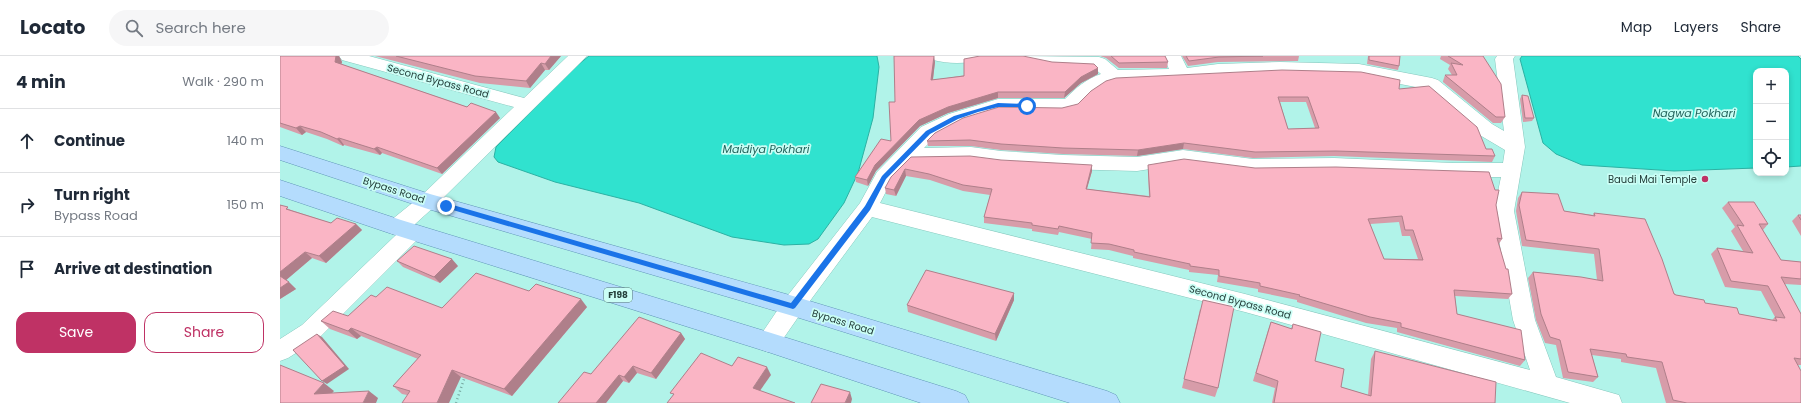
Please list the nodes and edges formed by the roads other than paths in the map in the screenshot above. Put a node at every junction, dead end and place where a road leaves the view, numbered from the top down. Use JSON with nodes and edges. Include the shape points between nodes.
{"nodes":[{"id":1,"x":348,"y":56,"type":"edge"},
{"id":2,"x":578,"y":56,"type":"edge"},
{"id":3,"x":939,"y":56,"type":"edge"},
{"id":4,"x":975,"y":56,"type":"edge"},
{"id":5,"x":1029,"y":56,"type":"edge"},
{"id":6,"x":1172,"y":56,"type":"edge"},
{"id":7,"x":1506,"y":56,"type":"edge"},
{"id":8,"x":1357,"y":63,"type":"edge"},
{"id":9,"x":1181,"y":74,"type":"junction"},
{"id":10,"x":1114,"y":76,"type":"junction"},
{"id":11,"x":528,"y":105,"type":"junction"},
{"id":12,"x":1515,"y":147,"type":"junction"},
{"id":13,"x":280,"y":153,"type":"edge"},
{"id":14,"x":905,"y":155,"type":"junction"},
{"id":15,"x":1512,"y":170,"type":"junction"},
{"id":16,"x":280,"y":188,"type":"edge"},
{"id":17,"x":428,"y":200,"type":"junction"},
{"id":18,"x":867,"y":208,"type":"junction"},
{"id":19,"x":404,"y":229,"type":"junction"},
{"id":20,"x":793,"y":306,"type":"junction"},
{"id":21,"x":768,"y":342,"type":"junction"},
{"id":22,"x":280,"y":351,"type":"edge"},
{"id":23,"x":1547,"y":386,"type":"junction"},
{"id":24,"x":1092,"y":401,"type":"edge"},
{"id":25,"x":956,"y":403,"type":"edge"},
{"id":26,"x":1610,"y":403,"type":"edge"}],
"edges":[{"from":1,"to":11,"type":"street","name":"Second Bypass Road"},
{"from":2,"to":11,"type":"street"},
{"from":3,"to":4,"type":"street"},
{"from":5,"to":10,"type":"street","via":[[1099,63]]},
{"from":6,"to":9,"type":"street"},
{"from":7,"to":12,"type":"street","via":[[1505,76]]},
{"from":8,"to":9,"type":"street"},
{"from":8,"to":12,"type":"street","via":[[1432,84],[1485,129]]},
{"from":9,"to":10,"type":"street"},
{"from":10,"to":14,"type":"street","via":[[1099,81],[1071,104],[998,105],[956,118],[928,132]]},
{"from":11,"to":17,"type":"street"},
{"from":12,"to":15,"type":"street"},
{"from":13,"to":17,"type":"main road","name":"Bypass Road"},
{"from":14,"to":15,"type":"street","via":[[971,154],[1063,162],[1137,164],[1183,156],[1253,166],[1334,165]]},
{"from":14,"to":18,"type":"street","via":[[884,177]]},
{"from":15,"to":23,"type":"street","via":[[1504,211],[1524,320]]},
{"from":16,"to":19,"type":"main road","number":"F198"},
{"from":17,"to":19,"type":"street"},
{"from":17,"to":20,"type":"main road","name":"Bypass Road"},
{"from":18,"to":20,"type":"street"},
{"from":18,"to":23,"type":"street","name":"Second Bypass Road","via":[[1245,303]]},
{"from":19,"to":21,"type":"main road","number":"F198"},
{"from":19,"to":22,"type":"street","via":[[310,332]]},
{"from":20,"to":21,"type":"street"},
{"from":20,"to":24,"type":"main road","name":"Bypass Road"},
{"from":21,"to":25,"type":"main road","number":"F198"},
{"from":23,"to":26,"type":"street","name":"Second Bypass Road"}]}
